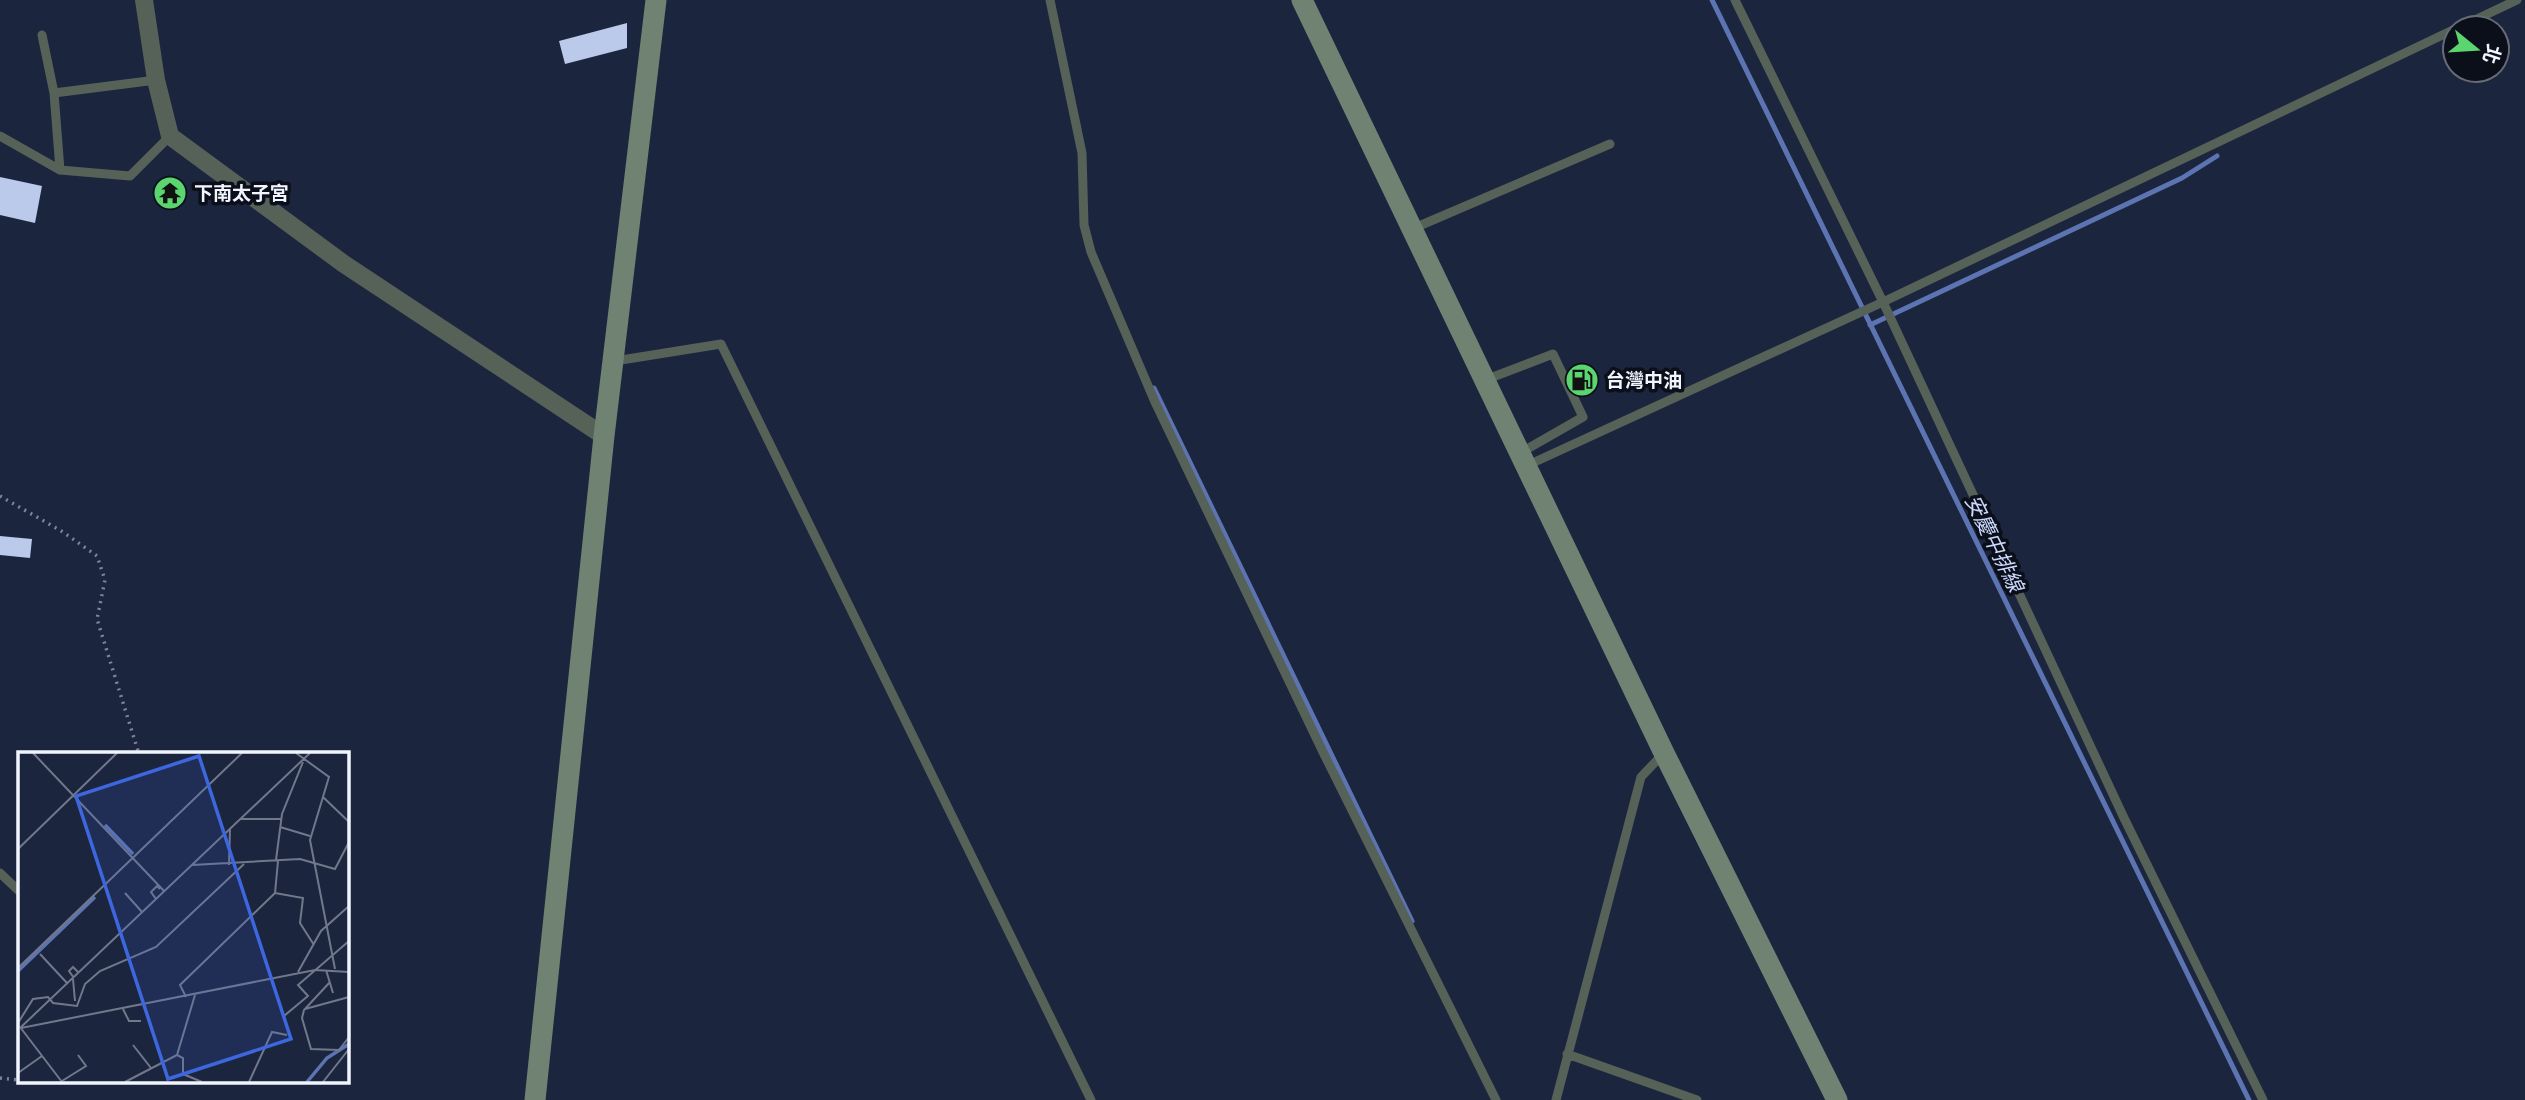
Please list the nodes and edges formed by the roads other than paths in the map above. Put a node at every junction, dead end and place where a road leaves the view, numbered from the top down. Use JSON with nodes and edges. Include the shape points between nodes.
{"nodes":[{"id":1,"x":144,"y":0,"type":"edge"},
{"id":2,"x":656,"y":0,"type":"edge"},
{"id":3,"x":1051,"y":0,"type":"edge"},
{"id":4,"x":1302,"y":0,"type":"edge"},
{"id":5,"x":1735,"y":0,"type":"edge"},
{"id":6,"x":2517,"y":0,"type":"edge"},
{"id":7,"x":2488,"y":14,"type":"edge"},
{"id":8,"x":42,"y":35,"type":"dead end"},
{"id":9,"x":2441,"y":37,"type":"edge"},
{"id":10,"x":156,"y":80,"type":"junction"},
{"id":11,"x":54,"y":93,"type":"junction"},
{"id":12,"x":0,"y":136,"type":"edge"},
{"id":13,"x":170,"y":136,"type":"junction"},
{"id":14,"x":1610,"y":144,"type":"dead end"},
{"id":15,"x":60,"y":170,"type":"junction"},
{"id":16,"x":1412,"y":229,"type":"junction"},
{"id":17,"x":1883,"y":302,"type":"junction"},
{"id":18,"x":615,"y":361,"type":"junction"},
{"id":19,"x":1485,"y":380,"type":"junction"},
{"id":20,"x":604,"y":436,"type":"junction"},
{"id":21,"x":1523,"y":459,"type":"junction"},
{"id":22,"x":1664,"y":752,"type":"junction"},
{"id":23,"x":0,"y":873,"type":"edge"},
{"id":24,"x":18,"y":890,"type":"edge"},
{"id":25,"x":1567,"y":1054,"type":"junction"},
{"id":26,"x":535,"y":1100,"type":"edge"},
{"id":27,"x":1091,"y":1100,"type":"edge"},
{"id":28,"x":1496,"y":1100,"type":"edge"},
{"id":29,"x":1556,"y":1100,"type":"edge"},
{"id":30,"x":1697,"y":1100,"type":"edge"},
{"id":31,"x":1837,"y":1100,"type":"edge"},
{"id":32,"x":2263,"y":1100,"type":"edge"}],
"edges":[{"from":1,"to":10,"type":"street"},
{"from":2,"to":18,"type":"main road"},
{"from":3,"to":28,"type":"lane","via":[[1082,153],[1084,225],[1091,252],[1155,402]]},
{"from":4,"to":16,"type":"main road"},
{"from":5,"to":17,"type":"lane"},
{"from":6,"to":7,"type":"lane"},
{"from":8,"to":11,"type":"lane"},
{"from":9,"to":17,"type":"lane"},
{"from":10,"to":11,"type":"lane"},
{"from":10,"to":13,"type":"street"},
{"from":11,"to":15,"type":"lane"},
{"from":12,"to":15,"type":"lane"},
{"from":13,"to":15,"type":"lane","via":[[130,176]]},
{"from":13,"to":20,"type":"street","via":[[344,264]]},
{"from":14,"to":16,"type":"lane"},
{"from":16,"to":19,"type":"main road"},
{"from":17,"to":21,"type":"lane"},
{"from":17,"to":32,"type":"lane","via":[[2124,818]]},
{"from":18,"to":20,"type":"main road"},
{"from":18,"to":27,"type":"lane","via":[[721,344]]},
{"from":19,"to":21,"type":"main road"},
{"from":19,"to":21,"type":"lane","via":[[1553,354],[1583,417]]},
{"from":20,"to":26,"type":"main road"},
{"from":21,"to":22,"type":"main road"},
{"from":22,"to":25,"type":"lane","via":[[1640,778]]},
{"from":22,"to":31,"type":"main road"},
{"from":23,"to":24,"type":"lane"},
{"from":25,"to":29,"type":"lane"},
{"from":25,"to":30,"type":"lane"}]}
